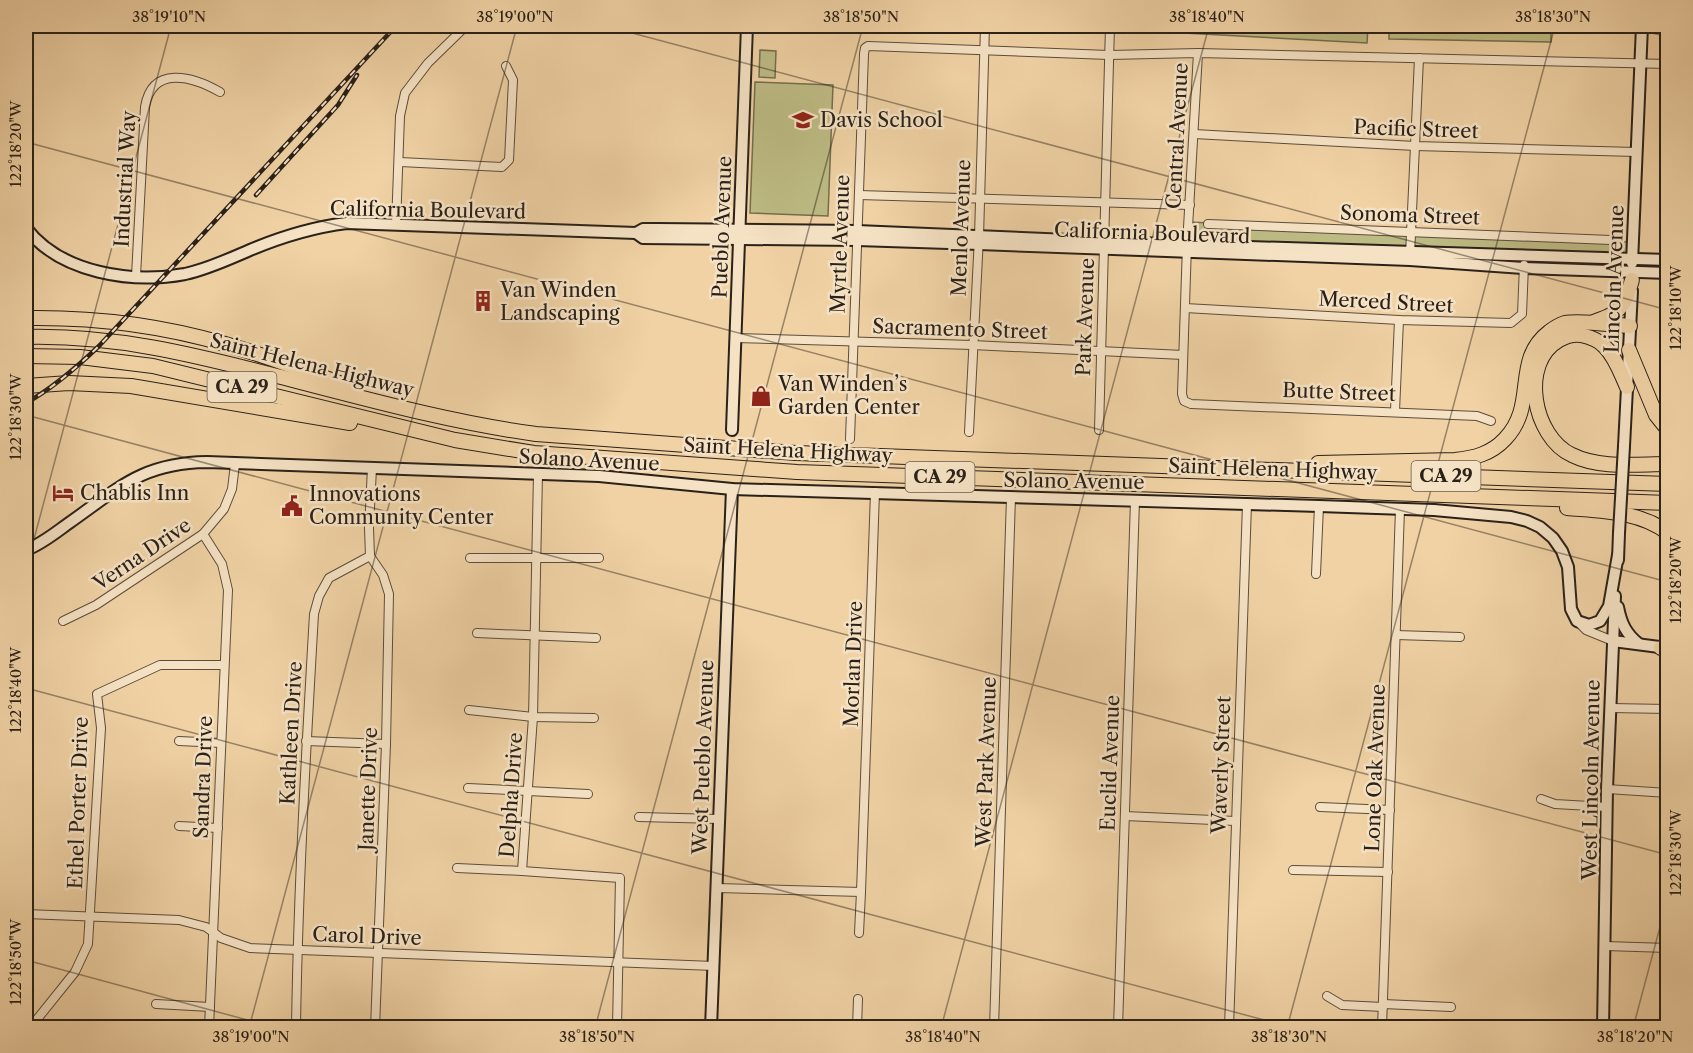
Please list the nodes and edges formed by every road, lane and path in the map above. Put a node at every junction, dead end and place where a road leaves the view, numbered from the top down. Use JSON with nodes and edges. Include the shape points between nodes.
{"nodes":[{"id":1,"x":27,"y":26,"type":"edge"},
{"id":2,"x":466,"y":26,"type":"edge"},
{"id":3,"x":747,"y":26,"type":"edge"},
{"id":4,"x":985,"y":26,"type":"edge"},
{"id":5,"x":1110,"y":26,"type":"edge"},
{"id":6,"x":1642,"y":26,"type":"edge"},
{"id":7,"x":984,"y":50,"type":"junction"},
{"id":8,"x":1198,"y":53,"type":"junction"},
{"id":9,"x":1109,"y":55,"type":"junction"},
{"id":10,"x":26,"y":56,"type":"edge"},
{"id":11,"x":1419,"y":58,"type":"junction"},
{"id":12,"x":1640,"y":63,"type":"junction"},
{"id":13,"x":1668,"y":64,"type":"edge"},
{"id":14,"x":506,"y":66,"type":"dead end"},
{"id":15,"x":220,"y":92,"type":"dead end"},
{"id":16,"x":1194,"y":134,"type":"junction"},
{"id":17,"x":1415,"y":146,"type":"junction"},
{"id":18,"x":1636,"y":152,"type":"junction"},
{"id":19,"x":400,"y":162,"type":"junction"},
{"id":20,"x":859,"y":195,"type":"junction"},
{"id":21,"x":980,"y":198,"type":"junction"},
{"id":22,"x":1106,"y":202,"type":"junction"},
{"id":23,"x":1190,"y":205,"type":"junction"},
{"id":24,"x":1208,"y":224,"type":"dead end"},
{"id":25,"x":396,"y":225,"type":"junction"},
{"id":26,"x":1411,"y":231,"type":"junction"},
{"id":27,"x":27,"y":234,"type":"edge"},
{"id":28,"x":739,"y":235,"type":"junction"},
{"id":29,"x":857,"y":236,"type":"junction"},
{"id":30,"x":1611,"y":240,"type":"dead end"},
{"id":31,"x":979,"y":241,"type":"junction"},
{"id":32,"x":1103,"y":245,"type":"junction"},
{"id":33,"x":1187,"y":249,"type":"junction"},
{"id":34,"x":1524,"y":254,"type":"junction"},
{"id":35,"x":1410,"y":255,"type":"junction"},
{"id":36,"x":1632,"y":259,"type":"junction"},
{"id":37,"x":1668,"y":260,"type":"edge"},
{"id":38,"x":1523,"y":268,"type":"junction"},
{"id":39,"x":1668,"y":273,"type":"edge"},
{"id":40,"x":136,"y":276,"type":"junction"},
{"id":41,"x":1632,"y":276,"type":"junction"},
{"id":42,"x":1185,"y":308,"type":"junction"},
{"id":43,"x":26,"y":318,"type":"edge"},
{"id":44,"x":1399,"y":320,"type":"junction"},
{"id":45,"x":1590,"y":324,"type":"junction"},
{"id":46,"x":1630,"y":326,"type":"junction"},
{"id":47,"x":26,"y":337,"type":"edge"},
{"id":48,"x":735,"y":338,"type":"junction"},
{"id":49,"x":853,"y":342,"type":"junction"},
{"id":50,"x":972,"y":345,"type":"junction"},
{"id":51,"x":1629,"y":350,"type":"junction"},
{"id":52,"x":1100,"y":351,"type":"junction"},
{"id":53,"x":1183,"y":355,"type":"junction"},
{"id":54,"x":26,"y":356,"type":"edge"},
{"id":55,"x":26,"y":387,"type":"edge"},
{"id":56,"x":1628,"y":387,"type":"junction"},
{"id":57,"x":1184,"y":401,"type":"joint"},
{"id":58,"x":1395,"y":411,"type":"junction"},
{"id":59,"x":420,"y":413,"type":"junction"},
{"id":60,"x":1491,"y":421,"type":"dead end"},
{"id":61,"x":732,"y":429,"type":"dead end"},
{"id":62,"x":1099,"y":430,"type":"dead end"},
{"id":63,"x":1668,"y":430,"type":"edge"},
{"id":64,"x":969,"y":432,"type":"dead end"},
{"id":65,"x":850,"y":439,"type":"dead end"},
{"id":66,"x":455,"y":440,"type":"junction"},
{"id":67,"x":235,"y":464,"type":"junction"},
{"id":68,"x":1668,"y":464,"type":"edge"},
{"id":69,"x":372,"y":468,"type":"junction"},
{"id":70,"x":1225,"y":468,"type":"junction"},
{"id":71,"x":538,"y":474,"type":"junction"},
{"id":72,"x":1668,"y":484,"type":"edge"},
{"id":73,"x":732,"y":489,"type":"junction"},
{"id":74,"x":875,"y":492,"type":"junction"},
{"id":75,"x":1427,"y":494,"type":"junction"},
{"id":76,"x":1011,"y":497,"type":"junction"},
{"id":77,"x":1135,"y":500,"type":"junction"},
{"id":78,"x":1668,"y":503,"type":"edge"},
{"id":79,"x":1247,"y":504,"type":"junction"},
{"id":80,"x":1318,"y":506,"type":"junction"},
{"id":81,"x":1400,"y":509,"type":"junction"},
{"id":82,"x":1619,"y":533,"type":"joint"},
{"id":83,"x":1668,"y":533,"type":"edge"},
{"id":84,"x":203,"y":534,"type":"junction"},
{"id":85,"x":26,"y":550,"type":"edge"},
{"id":86,"x":1618,"y":555,"type":"junction"},
{"id":87,"x":370,"y":556,"type":"junction"},
{"id":88,"x":535,"y":557,"type":"junction"},
{"id":89,"x":470,"y":558,"type":"dead end"},
{"id":90,"x":599,"y":558,"type":"dead end"},
{"id":91,"x":1316,"y":574,"type":"dead end"},
{"id":92,"x":1616,"y":594,"type":"junction"},
{"id":93,"x":63,"y":621,"type":"dead end"},
{"id":94,"x":1577,"y":621,"type":"junction"},
{"id":95,"x":477,"y":633,"type":"dead end"},
{"id":96,"x":535,"y":635,"type":"junction"},
{"id":97,"x":1396,"y":635,"type":"junction"},
{"id":98,"x":1460,"y":637,"type":"dead end"},
{"id":99,"x":596,"y":638,"type":"dead end"},
{"id":100,"x":1613,"y":641,"type":"junction"},
{"id":101,"x":1639,"y":644,"type":"junction"},
{"id":102,"x":1665,"y":648,"type":"edge"},
{"id":103,"x":224,"y":665,"type":"junction"},
{"id":104,"x":1610,"y":708,"type":"junction"},
{"id":105,"x":1668,"y":709,"type":"edge"},
{"id":106,"x":469,"y":710,"type":"dead end"},
{"id":107,"x":533,"y":717,"type":"junction"},
{"id":108,"x":594,"y":718,"type":"dead end"},
{"id":109,"x":179,"y":741,"type":"dead end"},
{"id":110,"x":306,"y":741,"type":"junction"},
{"id":111,"x":221,"y":743,"type":"junction"},
{"id":112,"x":386,"y":744,"type":"junction"},
{"id":113,"x":468,"y":788,"type":"dead end"},
{"id":114,"x":1607,"y":789,"type":"junction"},
{"id":115,"x":526,"y":792,"type":"junction"},
{"id":116,"x":1668,"y":793,"type":"edge"},
{"id":117,"x":588,"y":794,"type":"dead end"},
{"id":118,"x":1541,"y":799,"type":"dead end"},
{"id":119,"x":1320,"y":807,"type":"dead end"},
{"id":120,"x":1607,"y":807,"type":"junction"},
{"id":121,"x":1390,"y":810,"type":"junction"},
{"id":122,"x":1125,"y":816,"type":"junction"},
{"id":123,"x":639,"y":817,"type":"dead end"},
{"id":124,"x":719,"y":819,"type":"junction"},
{"id":125,"x":1235,"y":821,"type":"junction"},
{"id":126,"x":179,"y":826,"type":"dead end"},
{"id":127,"x":218,"y":828,"type":"junction"},
{"id":128,"x":457,"y":868,"type":"dead end"},
{"id":129,"x":1293,"y":870,"type":"dead end"},
{"id":130,"x":522,"y":871,"type":"junction"},
{"id":131,"x":1388,"y":872,"type":"junction"},
{"id":132,"x":717,"y":888,"type":"junction"},
{"id":133,"x":861,"y":892,"type":"junction"},
{"id":134,"x":26,"y":914,"type":"edge"},
{"id":135,"x":90,"y":917,"type":"junction"},
{"id":136,"x":213,"y":932,"type":"junction"},
{"id":137,"x":859,"y":933,"type":"dead end"},
{"id":138,"x":1605,"y":946,"type":"junction"},
{"id":139,"x":1668,"y":948,"type":"edge"},
{"id":140,"x":297,"y":950,"type":"junction"},
{"id":141,"x":378,"y":952,"type":"junction"},
{"id":142,"x":619,"y":962,"type":"junction"},
{"id":143,"x":714,"y":966,"type":"junction"},
{"id":144,"x":1327,"y":996,"type":"dead end"},
{"id":145,"x":858,"y":999,"type":"dead end"},
{"id":146,"x":156,"y":1004,"type":"dead end"},
{"id":147,"x":1383,"y":1006,"type":"junction"},
{"id":148,"x":210,"y":1007,"type":"junction"},
{"id":149,"x":1451,"y":1007,"type":"dead end"},
{"id":150,"x":30,"y":1028,"type":"edge"},
{"id":151,"x":209,"y":1028,"type":"edge"},
{"id":152,"x":296,"y":1028,"type":"edge"},
{"id":153,"x":375,"y":1028,"type":"edge"},
{"id":154,"x":617,"y":1028,"type":"edge"},
{"id":155,"x":711,"y":1028,"type":"edge"},
{"id":156,"x":857,"y":1028,"type":"edge"},
{"id":157,"x":994,"y":1028,"type":"edge"},
{"id":158,"x":1118,"y":1028,"type":"edge"},
{"id":159,"x":1229,"y":1028,"type":"edge"},
{"id":160,"x":1382,"y":1028,"type":"edge"},
{"id":161,"x":1603,"y":1028,"type":"edge"}],
"edges":[{"from":1,"to":10,"type":"street"},
{"from":2,"to":19,"type":"street","via":[[428,63],[405,93],[400,116]]},
{"from":3,"to":28,"type":"street","name":"Pueblo Avenue"},
{"from":4,"to":7,"type":"street","name":"Menlo Avenue"},
{"from":5,"to":9,"type":"street","name":"Park Avenue"},
{"from":6,"to":12,"type":"street","name":"Lincoln Avenue"},
{"from":7,"to":9,"type":"street"},
{"from":7,"to":20,"type":"street","name":"Myrtle Avenue","via":[[868,46],[864,50]]},
{"from":7,"to":21,"type":"street","name":"Menlo Avenue"},
{"from":8,"to":9,"type":"street"},
{"from":8,"to":11,"type":"street"},
{"from":8,"to":16,"type":"street","name":"Central Avenue"},
{"from":9,"to":22,"type":"street","name":"Park Avenue"},
{"from":11,"to":12,"type":"street"},
{"from":11,"to":17,"type":"street"},
{"from":12,"to":13,"type":"street"},
{"from":12,"to":18,"type":"street","name":"Lincoln Avenue"},
{"from":14,"to":19,"type":"street","via":[[513,80],[508,160],[502,167]]},
{"from":15,"to":40,"type":"street","name":"Industrial Way","via":[[191,79],[168,78],[152,87],[145,107]]},
{"from":16,"to":17,"type":"street","name":"Pacific Street"},
{"from":16,"to":23,"type":"street","name":"Central Avenue"},
{"from":17,"to":18,"type":"street","name":"Pacific Street"},
{"from":17,"to":26,"type":"street"},
{"from":18,"to":36,"type":"street","name":"Lincoln Avenue"},
{"from":19,"to":25,"type":"street"},
{"from":20,"to":21,"type":"street"},
{"from":20,"to":29,"type":"street","name":"Myrtle Avenue"},
{"from":21,"to":22,"type":"street"},
{"from":21,"to":31,"type":"street","name":"Menlo Avenue"},
{"from":22,"to":23,"type":"street"},
{"from":22,"to":32,"type":"street","name":"Park Avenue"},
{"from":23,"to":33,"type":"street","name":"Central Avenue"},
{"from":24,"to":26,"type":"street","name":"Sonoma Street"},
{"from":25,"to":28,"type":"street","name":"California Boulevard","via":[[636,233],[643,229]]},
{"from":25,"to":40,"type":"street","name":"California Boulevard","via":[[319,227],[186,274]]},
{"from":26,"to":30,"type":"street","name":"Sonoma Street"},
{"from":26,"to":35,"type":"street"},
{"from":27,"to":40,"type":"street","name":"California Boulevard","via":[[80,267]]},
{"from":28,"to":29,"type":"street","name":"California Boulevard"},
{"from":28,"to":48,"type":"street","name":"Pueblo Avenue"},
{"from":29,"to":31,"type":"street","name":"California Boulevard"},
{"from":29,"to":49,"type":"street","name":"Myrtle Avenue"},
{"from":31,"to":32,"type":"street","name":"California Boulevard"},
{"from":31,"to":50,"type":"street","name":"Menlo Avenue"},
{"from":32,"to":33,"type":"street","name":"California Boulevard"},
{"from":32,"to":52,"type":"street","name":"Park Avenue"},
{"from":33,"to":35,"type":"street","name":"California Boulevard"},
{"from":33,"to":42,"type":"street","name":"Central Avenue"},
{"from":34,"to":35,"type":"street","name":"California Boulevard"},
{"from":34,"to":36,"type":"street","name":"California Boulevard"},
{"from":34,"to":38,"type":"street","name":"Merced Street"},
{"from":35,"to":38,"type":"street","name":"California Boulevard"},
{"from":36,"to":37,"type":"street","name":"California Boulevard"},
{"from":36,"to":41,"type":"street","name":"Lincoln Avenue"},
{"from":38,"to":41,"type":"street","name":"California Boulevard"},
{"from":38,"to":44,"type":"street","name":"Merced Street","via":[[1522,314],[1511,323]]},
{"from":39,"to":41,"type":"street","name":"California Boulevard"},
{"from":41,"to":45,"type":"highway","via":[[1619,310]]},
{"from":41,"to":46,"type":"street","name":"Lincoln Avenue"},
{"from":42,"to":44,"type":"street","name":"Merced Street"},
{"from":42,"to":53,"type":"street","name":"Central Avenue"},
{"from":43,"to":59,"type":"highway","via":[[125,323],[193,336],[254,353]]},
{"from":44,"to":58,"type":"street"},
{"from":45,"to":46,"type":"highway"},
{"from":45,"to":70,"type":"highway","via":[[1566,323],[1541,338],[1531,352],[1521,415],[1514,430],[1489,452],[1455,460]]},
{"from":46,"to":51,"type":"street","name":"Lincoln Avenue"},
{"from":47,"to":59,"type":"highway","name":"Saint Helena Highway","number":"CA 29","via":[[81,338],[156,347]]},
{"from":48,"to":49,"type":"street","name":"Sacramento Street"},
{"from":48,"to":61,"type":"street","name":"Pueblo Avenue"},
{"from":49,"to":50,"type":"street","name":"Sacramento Street"},
{"from":49,"to":65,"type":"street","name":"Myrtle Avenue"},
{"from":50,"to":52,"type":"street","name":"Sacramento Street"},
{"from":50,"to":64,"type":"street","name":"Menlo Avenue"},
{"from":51,"to":56,"type":"street","name":"Lincoln Avenue"},
{"from":51,"to":63,"type":"highway","via":[[1656,415]]},
{"from":52,"to":53,"type":"street","name":"Sacramento Street"},
{"from":52,"to":62,"type":"street","name":"Park Avenue"},
{"from":53,"to":57,"type":"street","name":"Central Avenue"},
{"from":54,"to":66,"type":"highway","name":"Saint Helena Highway","number":"CA 29","via":[[80,357],[153,366]]},
{"from":55,"to":66,"type":"highway","via":[[69,383],[131,386]]},
{"from":56,"to":68,"type":"highway","via":[[1613,357],[1592,338],[1577,334],[1551,344],[1537,369],[1536,399],[1546,433],[1571,455],[1586,460]]},
{"from":56,"to":82,"type":"street","name":"Lincoln Avenue","bridge":true},
{"from":57,"to":58,"type":"street","name":"Butte Street"},
{"from":58,"to":60,"type":"street","name":"Butte Street","via":[[1477,416]]},
{"from":59,"to":70,"type":"highway","name":"Saint Helena Highway","number":"CA 29","via":[[536,434],[796,453]]},
{"from":66,"to":75,"type":"highway","name":"Saint Helena Highway","number":"CA 29","via":[[534,453],[797,472]]},
{"from":67,"to":69,"type":"street","name":"Solano Avenue"},
{"from":67,"to":84,"type":"street","name":"Verna Drive","via":[[232,489],[224,509]]},
{"from":67,"to":85,"type":"street","name":"Solano Avenue","via":[[185,462],[144,473]]},
{"from":69,"to":71,"type":"street","name":"Solano Avenue"},
{"from":69,"to":87,"type":"street"},
{"from":70,"to":72,"type":"highway","name":"Saint Helena Highway","number":"CA 29"},
{"from":71,"to":73,"type":"street","name":"Solano Avenue"},
{"from":71,"to":88,"type":"street","name":"Delpha Drive"},
{"from":73,"to":74,"type":"street","name":"Solano Avenue"},
{"from":73,"to":124,"type":"street","name":"West Pueblo Avenue"},
{"from":74,"to":76,"type":"street","name":"Solano Avenue"},
{"from":74,"to":133,"type":"street","name":"Morlan Drive"},
{"from":75,"to":78,"type":"highway","name":"Saint Helena Highway","number":"CA 29"},
{"from":75,"to":83,"type":"highway","via":[[1613,513],[1648,521]]},
{"from":76,"to":77,"type":"street","name":"Solano Avenue"},
{"from":76,"to":157,"type":"street","name":"West Park Avenue"},
{"from":77,"to":79,"type":"street","name":"Solano Avenue"},
{"from":77,"to":122,"type":"street","name":"Euclid Avenue"},
{"from":79,"to":80,"type":"street","name":"Solano Avenue"},
{"from":79,"to":125,"type":"street","name":"Waverly Street"},
{"from":80,"to":81,"type":"street","name":"Solano Avenue"},
{"from":80,"to":91,"type":"street"},
{"from":81,"to":94,"type":"street","name":"Solano Avenue","via":[[1511,517],[1540,527],[1562,551]]},
{"from":81,"to":97,"type":"street","name":"Lone Oak Avenue"},
{"from":82,"to":86,"type":"street","name":"West Lincoln Avenue"},
{"from":84,"to":93,"type":"street","name":"Verna Drive","via":[[96,605]]},
{"from":84,"to":103,"type":"street","name":"Sandra Drive","via":[[222,564],[228,590]]},
{"from":86,"to":92,"type":"street","name":"West Lincoln Avenue"},
{"from":86,"to":94,"type":"street","via":[[1604,615],[1594,624]]},
{"from":87,"to":110,"type":"street","name":"Kathleen Drive","via":[[329,579],[320,596],[315,614]]},
{"from":87,"to":112,"type":"street","name":"Janette Drive","via":[[383,575],[389,594]]},
{"from":88,"to":89,"type":"street"},
{"from":88,"to":90,"type":"street"},
{"from":88,"to":96,"type":"street","name":"Delpha Drive"},
{"from":92,"to":100,"type":"street","name":"West Lincoln Avenue"},
{"from":92,"to":101,"type":"street","via":[[1624,628]]},
{"from":94,"to":100,"type":"street","via":[[1586,630]]},
{"from":95,"to":96,"type":"street"},
{"from":96,"to":99,"type":"street"},
{"from":96,"to":107,"type":"street","name":"Delpha Drive"},
{"from":97,"to":98,"type":"street"},
{"from":97,"to":121,"type":"street","name":"Lone Oak Avenue"},
{"from":100,"to":101,"type":"street"},
{"from":100,"to":104,"type":"street","name":"West Lincoln Avenue"},
{"from":101,"to":102,"type":"street"},
{"from":103,"to":111,"type":"street","name":"Sandra Drive"},
{"from":103,"to":135,"type":"street","name":"Ethel Porter Drive","via":[[160,665],[97,694],[101,728]]},
{"from":104,"to":105,"type":"street"},
{"from":104,"to":114,"type":"street","name":"West Lincoln Avenue"},
{"from":106,"to":107,"type":"street"},
{"from":107,"to":108,"type":"street"},
{"from":107,"to":115,"type":"street","name":"Delpha Drive"},
{"from":109,"to":111,"type":"street"},
{"from":110,"to":112,"type":"street"},
{"from":110,"to":140,"type":"street","name":"Kathleen Drive"},
{"from":111,"to":127,"type":"street","name":"Sandra Drive"},
{"from":112,"to":141,"type":"street","name":"Janette Drive"},
{"from":113,"to":115,"type":"street"},
{"from":114,"to":116,"type":"street"},
{"from":114,"to":120,"type":"street","name":"West Lincoln Avenue"},
{"from":115,"to":117,"type":"street"},
{"from":115,"to":130,"type":"street","name":"Delpha Drive"},
{"from":118,"to":120,"type":"street","via":[[1555,804]]},
{"from":119,"to":121,"type":"street"},
{"from":120,"to":138,"type":"street","name":"West Lincoln Avenue"},
{"from":121,"to":131,"type":"street","name":"Lone Oak Avenue"},
{"from":122,"to":125,"type":"street"},
{"from":122,"to":158,"type":"street","name":"Euclid Avenue"},
{"from":123,"to":124,"type":"street"},
{"from":124,"to":132,"type":"street","name":"West Pueblo Avenue"},
{"from":125,"to":159,"type":"street","name":"Waverly Street"},
{"from":126,"to":127,"type":"street"},
{"from":127,"to":136,"type":"street","name":"Sandra Drive"},
{"from":128,"to":130,"type":"street"},
{"from":129,"to":131,"type":"street"},
{"from":130,"to":142,"type":"street","name":"Delpha Drive","via":[[620,878]]},
{"from":131,"to":147,"type":"street","name":"Lone Oak Avenue"},
{"from":132,"to":133,"type":"street"},
{"from":132,"to":143,"type":"street","name":"West Pueblo Avenue"},
{"from":133,"to":137,"type":"street","name":"Morlan Drive"},
{"from":134,"to":135,"type":"street","name":"Carol Drive"},
{"from":135,"to":136,"type":"street","name":"Carol Drive","via":[[179,920]]},
{"from":135,"to":150,"type":"street","name":"Ethel Porter Drive","via":[[88,944],[75,972]]},
{"from":136,"to":140,"type":"street","name":"Carol Drive","via":[[250,948]]},
{"from":136,"to":148,"type":"street","name":"Sandra Drive"},
{"from":138,"to":139,"type":"street"},
{"from":138,"to":161,"type":"street","name":"West Lincoln Avenue"},
{"from":140,"to":141,"type":"street","name":"Carol Drive"},
{"from":140,"to":152,"type":"street","name":"Kathleen Drive"},
{"from":141,"to":142,"type":"street","name":"Carol Drive"},
{"from":141,"to":153,"type":"street","name":"Janette Drive"},
{"from":142,"to":143,"type":"street","name":"Carol Drive"},
{"from":142,"to":154,"type":"street","name":"Delpha Drive"},
{"from":143,"to":155,"type":"street","name":"West Pueblo Avenue"},
{"from":144,"to":147,"type":"street","via":[[1342,1005]]},
{"from":145,"to":156,"type":"street"},
{"from":146,"to":148,"type":"street"},
{"from":147,"to":149,"type":"street"},
{"from":147,"to":160,"type":"street","name":"Lone Oak Avenue"},
{"from":148,"to":151,"type":"street","name":"Sandra Drive"}]}
